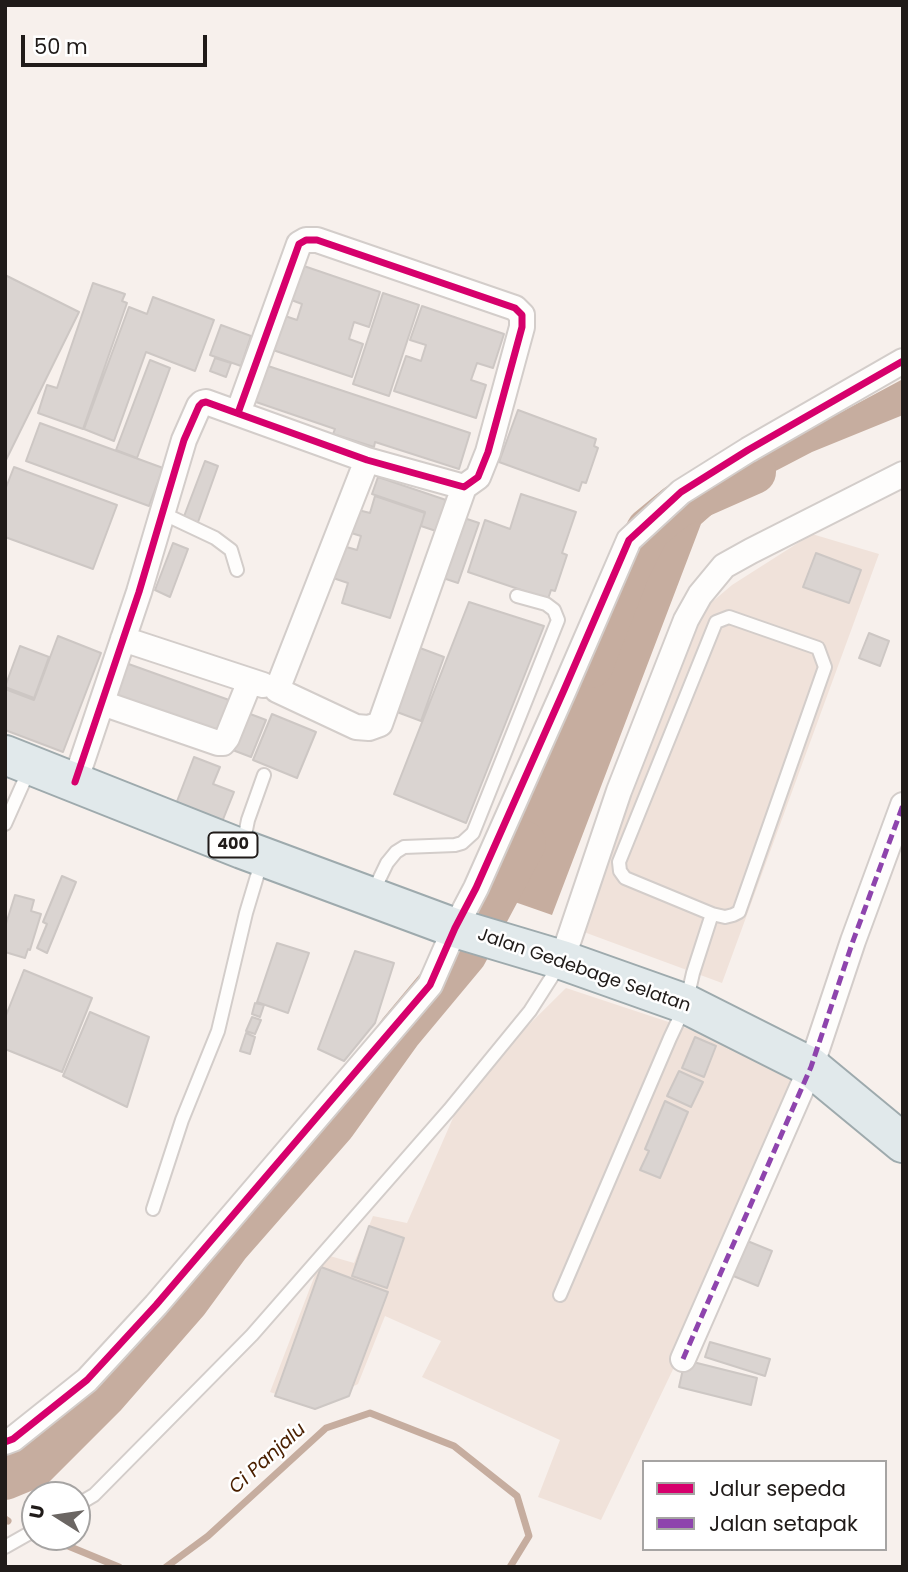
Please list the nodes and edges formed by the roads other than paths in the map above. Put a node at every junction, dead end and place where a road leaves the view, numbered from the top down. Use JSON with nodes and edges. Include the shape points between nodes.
{"nodes":[{"id":1,"x":903,"y":361,"type":"edge"},
{"id":2,"x":238,"y":413,"type":"junction"},
{"id":3,"x":367,"y":460,"type":"junction"},
{"id":4,"x":903,"y":474,"type":"edge"},
{"id":5,"x":464,"y":487,"type":"junction"},
{"id":6,"x":162,"y":513,"type":"junction"},
{"id":7,"x":237,"y":570,"type":"dead end"},
{"id":8,"x":517,"y":596,"type":"dead end"},
{"id":9,"x":123,"y":639,"type":"junction"},
{"id":10,"x":250,"y":681,"type":"junction"},
{"id":11,"x":277,"y":690,"type":"junction"},
{"id":12,"x":102,"y":703,"type":"junction"},
{"id":13,"x":18,"y":760,"type":"edge"},
{"id":14,"x":264,"y":775,"type":"dead end"},
{"id":15,"x":75,"y":782,"type":"junction"},
{"id":16,"x":903,"y":805,"type":"edge"},
{"id":17,"x":5,"y":824,"type":"edge"},
{"id":18,"x":250,"y":852,"type":"junction"},
{"id":19,"x":371,"y":896,"type":"junction"},
{"id":20,"x":712,"y":914,"type":"junction"},
{"id":21,"x":459,"y":929,"type":"junction"},
{"id":22,"x":550,"y":957,"type":"junction"},
{"id":23,"x":686,"y":1004,"type":"junction"},
{"id":24,"x":811,"y":1067,"type":"junction"},
{"id":25,"x":903,"y":1143,"type":"edge"},
{"id":26,"x":153,"y":1209,"type":"dead end"},
{"id":27,"x":560,"y":1295,"type":"dead end"},
{"id":28,"x":683,"y":1359,"type":"dead end"},
{"id":29,"x":5,"y":1442,"type":"edge"},
{"id":30,"x":91,"y":1497,"type":"edge"},
{"id":31,"x":21,"y":1537,"type":"edge"},
{"id":32,"x":5,"y":1546,"type":"edge"}],
"edges":[{"from":1,"to":21,"type":"street","via":[[681,492],[629,540]]},
{"from":2,"to":3,"type":"street"},
{"from":2,"to":5,"type":"street","via":[[299,244],[317,240],[515,308],[522,315],[488,452],[478,477]]},
{"from":2,"to":6,"type":"street","via":[[202,402],[184,440]]},
{"from":3,"to":5,"type":"street"},
{"from":3,"to":11,"type":"street"},
{"from":4,"to":22,"type":"street","via":[[724,566],[700,595]]},
{"from":5,"to":11,"type":"street","via":[[380,724],[369,729],[356,727]]},
{"from":6,"to":7,"type":"lane","via":[[231,550]]},
{"from":6,"to":9,"type":"street"},
{"from":8,"to":19,"type":"lane","via":[[546,604],[558,620],[473,833],[455,845],[404,847],[387,863]]},
{"from":9,"to":10,"type":"street"},
{"from":9,"to":12,"type":"street"},
{"from":10,"to":11,"type":"street"},
{"from":10,"to":12,"type":"street","via":[[223,743]]},
{"from":12,"to":15,"type":"street"},
{"from":13,"to":15,"type":"main road","name":"Jalan Gedebage Selatan","number":"400"},
{"from":13,"to":17,"type":"lane"},
{"from":14,"to":18,"type":"lane","via":[[248,820]]},
{"from":15,"to":18,"type":"main road","name":"Jalan Gedebage Selatan","number":"400"},
{"from":16,"to":24,"type":"street"},
{"from":18,"to":19,"type":"main road","name":"Jalan Gedebage Selatan","number":"400"},
{"from":18,"to":26,"type":"lane","via":[[258,873],[218,1031]]},
{"from":19,"to":21,"type":"main road","name":"Jalan Gedebage Selatan","number":"400"},
{"from":20,"to":20,"type":"lane","via":[[625,878],[619,862],[716,622],[729,617],[818,648],[825,667],[739,912],[725,917]]},
{"from":20,"to":23,"type":"lane"},
{"from":21,"to":22,"type":"main road","name":"Jalan Gedebage Selatan","number":"400"},
{"from":21,"to":29,"type":"street","via":[[430,985],[156,1305],[87,1380]]},
{"from":22,"to":23,"type":"main road","name":"Jalan Gedebage Selatan","number":"400"},
{"from":22,"to":30,"type":"lane","via":[[530,1010],[449,1110],[252,1335]]},
{"from":23,"to":24,"type":"main road","name":"Jalan Gedebage Selatan","number":"400"},
{"from":23,"to":27,"type":"lane"},
{"from":24,"to":25,"type":"main road","name":"Jalan Gedebage Selatan","number":"400"},
{"from":24,"to":28,"type":"street"},
{"from":31,"to":32,"type":"lane"}]}
